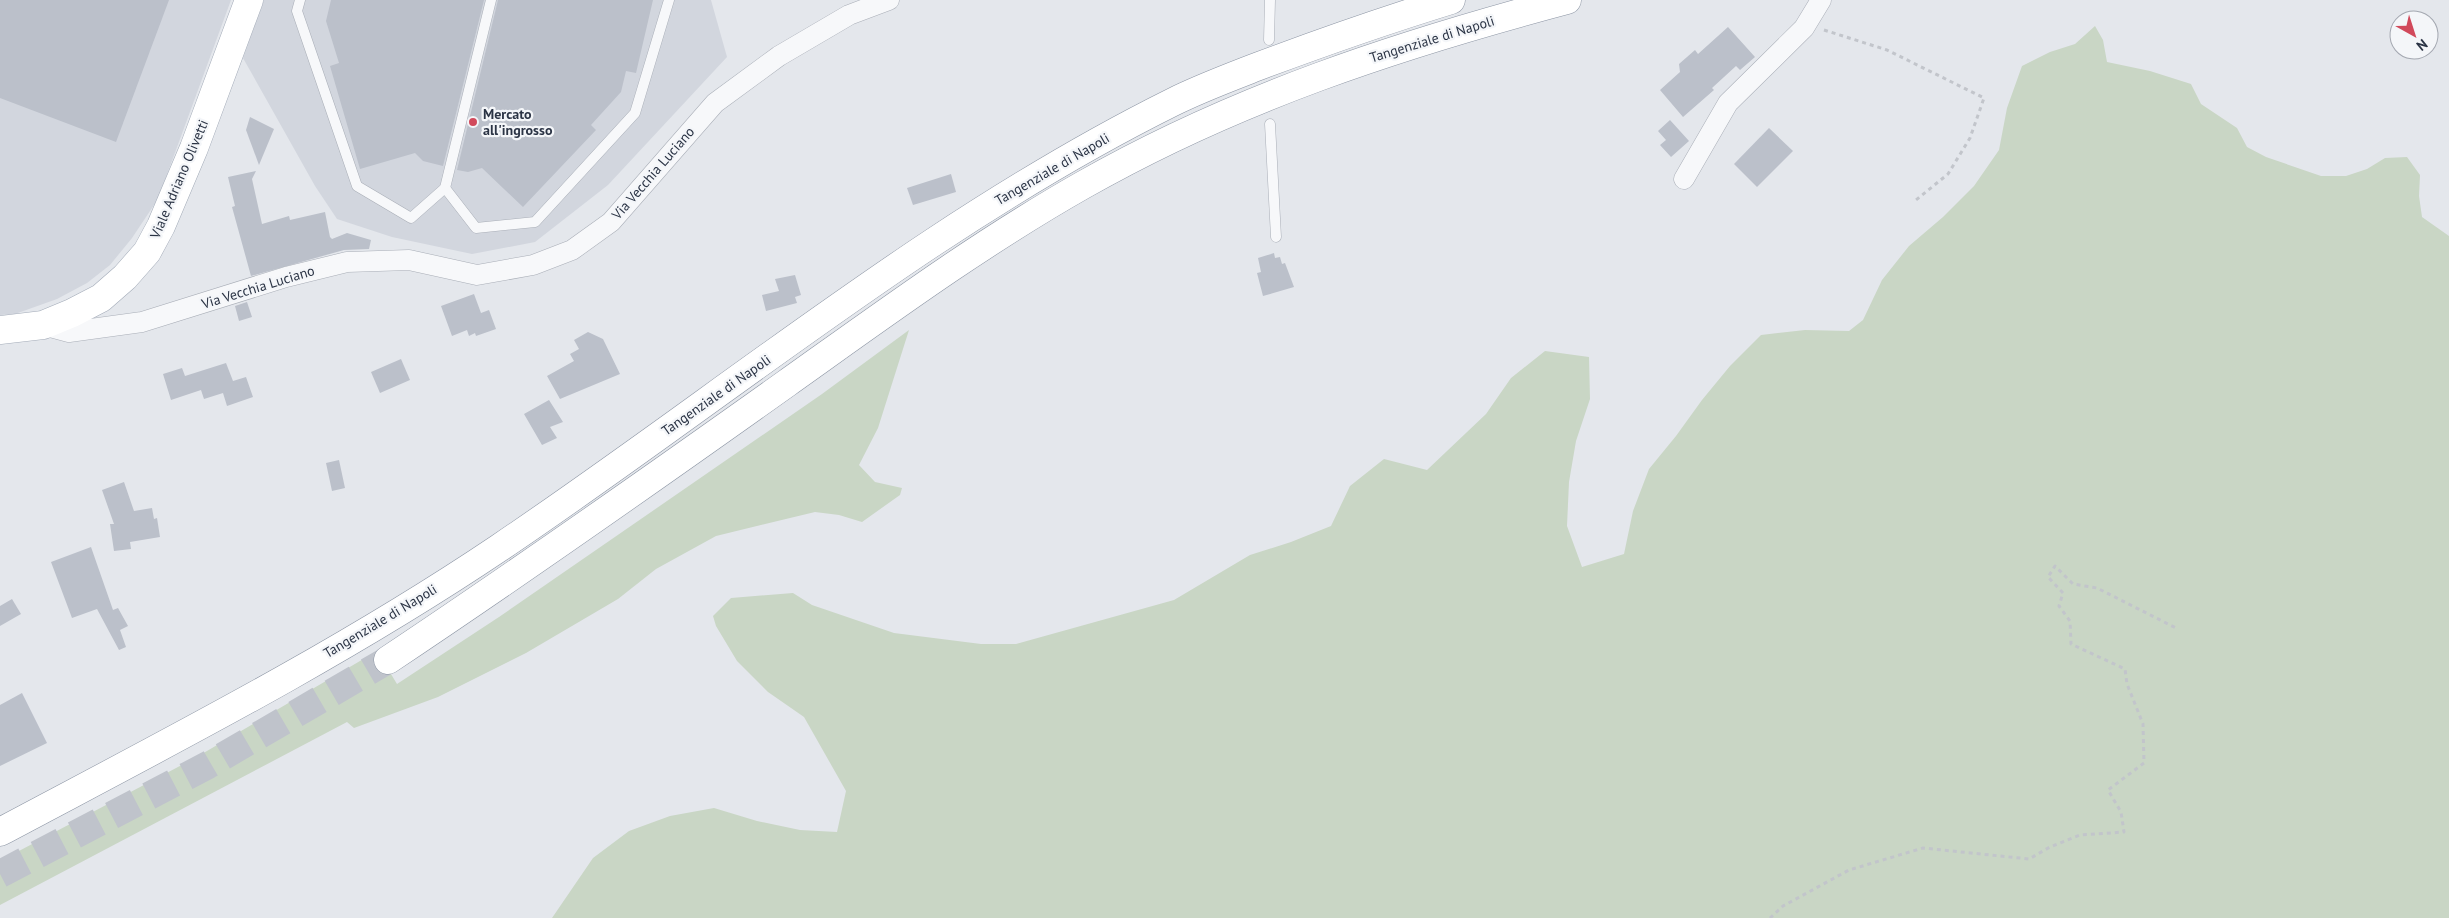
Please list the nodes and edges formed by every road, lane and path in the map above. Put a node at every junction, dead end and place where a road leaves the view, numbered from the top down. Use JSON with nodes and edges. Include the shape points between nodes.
{"nodes":[{"id":1,"x":249,"y":0,"type":"edge"},
{"id":2,"x":300,"y":0,"type":"edge"},
{"id":3,"x":491,"y":0,"type":"edge"},
{"id":4,"x":669,"y":0,"type":"edge"},
{"id":5,"x":889,"y":0,"type":"edge"},
{"id":6,"x":1270,"y":0,"type":"edge"},
{"id":7,"x":1450,"y":0,"type":"edge"},
{"id":8,"x":1567,"y":0,"type":"edge"},
{"id":9,"x":1821,"y":1,"type":"edge"},
{"id":10,"x":1806,"y":24,"type":"junction"},
{"id":11,"x":1269,"y":40,"type":"dead end"},
{"id":12,"x":1270,"y":124,"type":"dead end"},
{"id":13,"x":1684,"y":178,"type":"dead end"},
{"id":14,"x":445,"y":188,"type":"junction"},
{"id":15,"x":1916,"y":200,"type":"dead end"},
{"id":16,"x":1276,"y":237,"type":"dead end"},
{"id":17,"x":43,"y":325,"type":"junction"},
{"id":18,"x":0,"y":330,"type":"edge"},
{"id":19,"x":2178,"y":629,"type":"dead end"},
{"id":20,"x":388,"y":660,"type":"tunnel mouth"},
{"id":21,"x":0,"y":832,"type":"edge"},
{"id":22,"x":1770,"y":918,"type":"edge"}],
"edges":[{"from":1,"to":17,"type":"main road","name":"Viale Adriano Olivetti","via":[[194,148],[147,252],[101,298]]},
{"from":2,"to":14,"type":"lane","via":[[298,11],[356,186],[411,218]]},
{"from":3,"to":14,"type":"lane"},
{"from":4,"to":14,"type":"lane","via":[[634,113],[535,222],[476,228]]},
{"from":5,"to":17,"type":"street","name":"Via Vecchia Luciano","via":[[849,15],[795,47],[715,103],[611,222],[572,250],[533,265],[476,275],[409,260],[347,262],[286,277],[142,322],[69,332]]},
{"from":6,"to":11,"type":"lane"},
{"from":7,"to":21,"type":"main road","name":"Tangenziale di Napoli","via":[[1350,31],[1231,77],[1176,100],[1067,158],[940,236],[498,548],[378,624],[193,729]]},
{"from":8,"to":20,"type":"main road","name":"Tangenziale di Napoli","via":[[1351,64],[1253,102],[1166,141],[1082,185],[956,264],[515,576]]},
{"from":9,"to":10,"type":"street"},
{"from":10,"to":13,"type":"street","via":[[1728,103]]},
{"from":10,"to":15,"type":"path","via":[[1887,50],[1984,98],[1970,138],[1948,174]]},
{"from":12,"to":16,"type":"lane"},
{"from":17,"to":18,"type":"main road","name":"Viale Adriano Olivetti"},
{"from":19,"to":22,"type":"path","via":[[2096,588],[2073,584],[2055,566],[2048,577],[2063,593],[2059,606],[2070,621],[2071,644],[2125,669],[2127,684],[2143,724],[2144,763],[2108,790],[2121,812],[2124,832],[2080,835],[2029,859],[1923,848],[1849,870],[1784,906]]}]}
